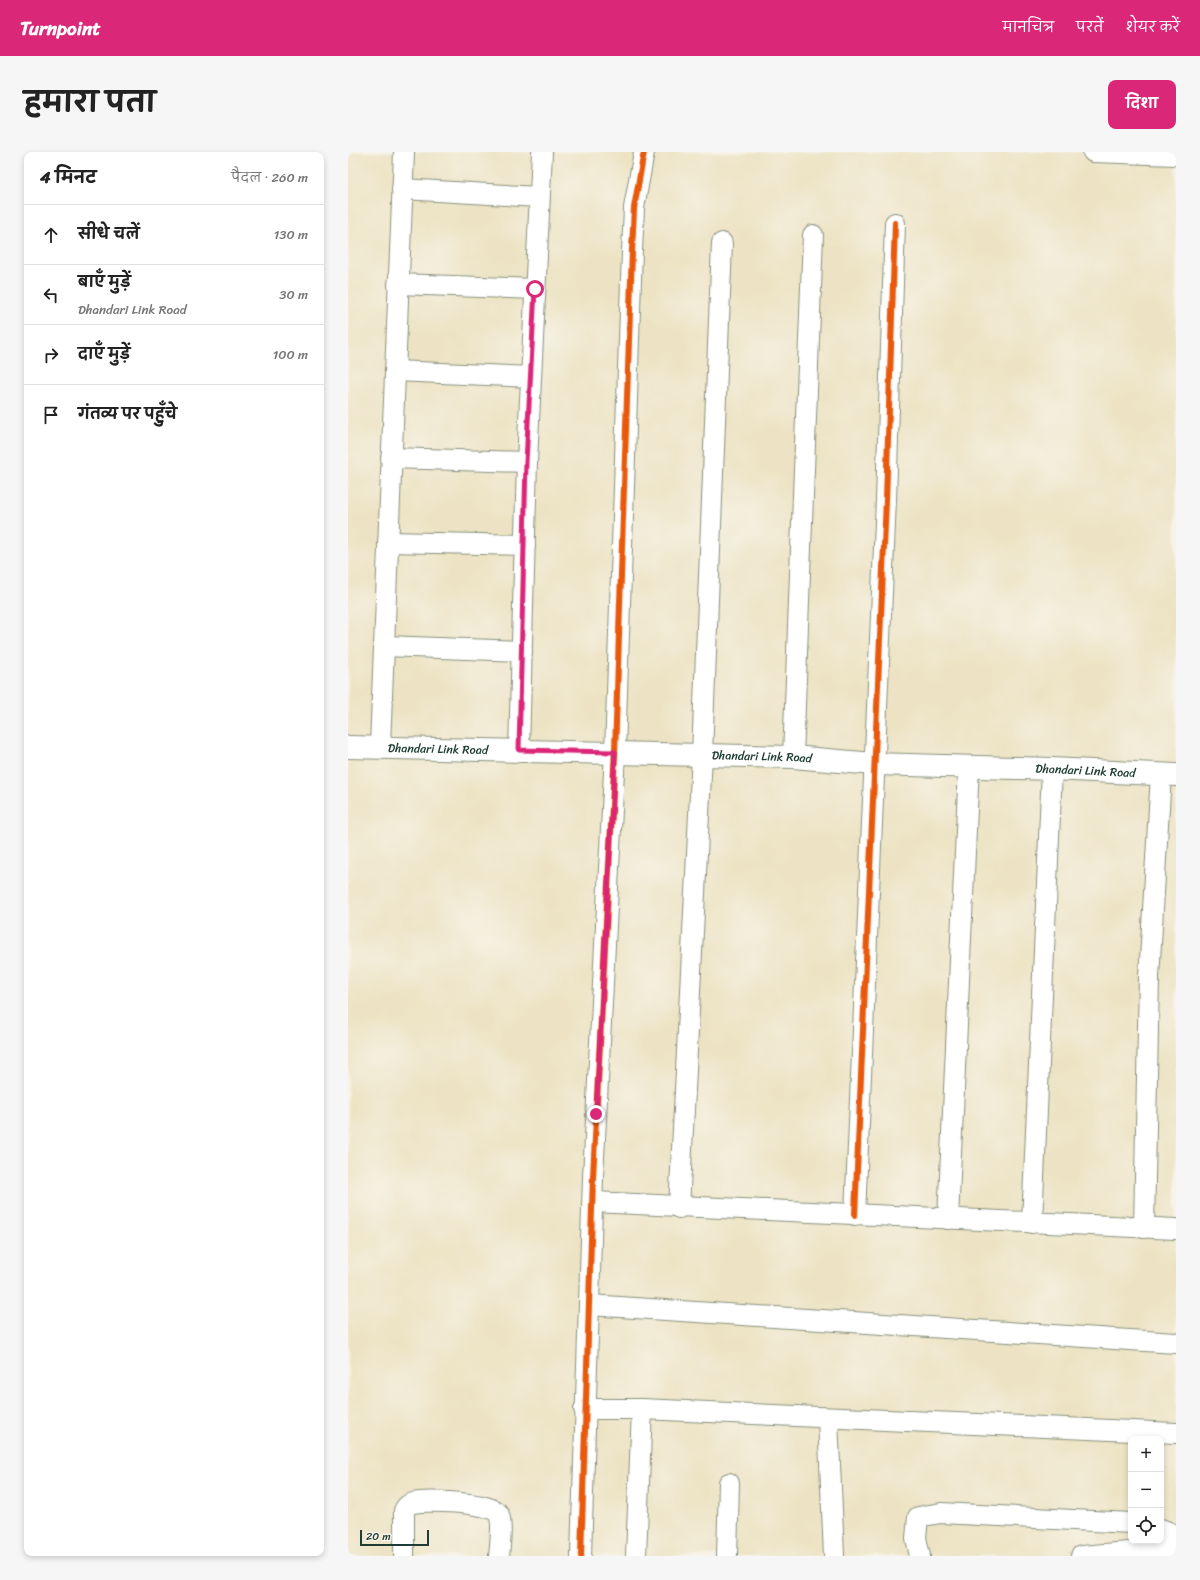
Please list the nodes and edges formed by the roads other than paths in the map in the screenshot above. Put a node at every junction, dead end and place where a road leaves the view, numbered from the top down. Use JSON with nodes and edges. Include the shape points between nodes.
{"nodes":[{"id":1,"x":404,"y":152,"type":"edge"},
{"id":2,"x":542,"y":152,"type":"edge"},
{"id":3,"x":644,"y":152,"type":"edge"},
{"id":4,"x":1093,"y":152,"type":"edge"},
{"id":5,"x":1176,"y":155,"type":"edge"},
{"id":6,"x":402,"y":190,"type":"junction"},
{"id":7,"x":539,"y":197,"type":"junction"},
{"id":8,"x":894,"y":223,"type":"dead end"},
{"id":9,"x":813,"y":235,"type":"dead end"},
{"id":10,"x":722,"y":243,"type":"dead end"},
{"id":11,"x":398,"y":284,"type":"junction"},
{"id":12,"x":535,"y":289,"type":"junction"},
{"id":13,"x":394,"y":371,"type":"junction"},
{"id":14,"x":531,"y":377,"type":"junction"},
{"id":15,"x":391,"y":458,"type":"junction"},
{"id":16,"x":526,"y":462,"type":"junction"},
{"id":17,"x":388,"y":542,"type":"junction"},
{"id":18,"x":525,"y":545,"type":"junction"},
{"id":19,"x":384,"y":646,"type":"junction"},
{"id":20,"x":522,"y":651,"type":"junction"},
{"id":21,"x":380,"y":746,"type":"junction"},
{"id":22,"x":348,"y":747,"type":"edge"},
{"id":23,"x":519,"y":750,"type":"junction"},
{"id":24,"x":615,"y":752,"type":"junction"},
{"id":25,"x":702,"y":755,"type":"junction"},
{"id":26,"x":792,"y":757,"type":"junction"},
{"id":27,"x":874,"y":764,"type":"junction"},
{"id":28,"x":969,"y":766,"type":"junction"},
{"id":29,"x":1052,"y":769,"type":"junction"},
{"id":30,"x":1168,"y":774,"type":"edge"},
{"id":31,"x":593,"y":1202,"type":"junction"},
{"id":32,"x":680,"y":1208,"type":"junction"},
{"id":33,"x":855,"y":1215,"type":"junction"},
{"id":34,"x":948,"y":1219,"type":"junction"},
{"id":35,"x":1032,"y":1223,"type":"junction"},
{"id":36,"x":1144,"y":1228,"type":"junction"},
{"id":37,"x":1176,"y":1229,"type":"edge"},
{"id":38,"x":589,"y":1305,"type":"junction"},
{"id":39,"x":1176,"y":1343,"type":"edge"},
{"id":40,"x":584,"y":1409,"type":"junction"},
{"id":41,"x":642,"y":1409,"type":"junction"},
{"id":42,"x":828,"y":1418,"type":"junction"},
{"id":43,"x":1176,"y":1433,"type":"edge"},
{"id":44,"x":729,"y":1483,"type":"dead end"},
{"id":45,"x":1128,"y":1523,"type":"edge"},
{"id":46,"x":1164,"y":1530,"type":"edge"},
{"id":47,"x":1176,"y":1535,"type":"edge"},
{"id":48,"x":1176,"y":1548,"type":"edge"},
{"id":49,"x":404,"y":1556,"type":"edge"},
{"id":50,"x":499,"y":1556,"type":"edge"},
{"id":51,"x":581,"y":1556,"type":"edge"},
{"id":52,"x":636,"y":1556,"type":"edge"},
{"id":53,"x":727,"y":1556,"type":"edge"},
{"id":54,"x":834,"y":1556,"type":"edge"},
{"id":55,"x":920,"y":1556,"type":"edge"},
{"id":56,"x":1081,"y":1556,"type":"edge"}],
"edges":[{"from":1,"to":6,"type":"street"},
{"from":2,"to":7,"type":"street"},
{"from":3,"to":24,"type":"street","via":[[634,208]]},
{"from":4,"to":5,"type":"street"},
{"from":6,"to":7,"type":"street"},
{"from":6,"to":11,"type":"street"},
{"from":7,"to":12,"type":"street"},
{"from":8,"to":27,"type":"street"},
{"from":9,"to":26,"type":"street"},
{"from":10,"to":25,"type":"street"},
{"from":11,"to":12,"type":"street"},
{"from":11,"to":13,"type":"street"},
{"from":12,"to":14,"type":"street"},
{"from":13,"to":14,"type":"street"},
{"from":13,"to":15,"type":"street"},
{"from":14,"to":16,"type":"street"},
{"from":15,"to":16,"type":"street"},
{"from":15,"to":17,"type":"street"},
{"from":16,"to":18,"type":"street"},
{"from":17,"to":18,"type":"street"},
{"from":17,"to":19,"type":"street"},
{"from":18,"to":20,"type":"street"},
{"from":19,"to":20,"type":"street"},
{"from":19,"to":21,"type":"street"},
{"from":20,"to":23,"type":"street"},
{"from":21,"to":22,"type":"street","name":"Dhandari Link Road"},
{"from":21,"to":23,"type":"street","name":"Dhandari Link Road"},
{"from":23,"to":24,"type":"street","name":"Dhandari Link Road"},
{"from":24,"to":25,"type":"street","name":"Dhandari Link Road"},
{"from":24,"to":31,"type":"street"},
{"from":25,"to":26,"type":"street","name":"Dhandari Link Road"},
{"from":25,"to":32,"type":"street"},
{"from":26,"to":27,"type":"street","name":"Dhandari Link Road"},
{"from":27,"to":28,"type":"street","name":"Dhandari Link Road"},
{"from":27,"to":33,"type":"street"},
{"from":28,"to":29,"type":"street","name":"Dhandari Link Road"},
{"from":28,"to":34,"type":"street"},
{"from":29,"to":30,"type":"street","name":"Dhandari Link Road"},
{"from":29,"to":35,"type":"street"},
{"from":30,"to":36,"type":"street","via":[[1149,977]]},
{"from":31,"to":32,"type":"street"},
{"from":31,"to":38,"type":"street"},
{"from":32,"to":33,"type":"street"},
{"from":33,"to":34,"type":"street"},
{"from":34,"to":35,"type":"street"},
{"from":35,"to":36,"type":"street"},
{"from":36,"to":37,"type":"street"},
{"from":38,"to":39,"type":"street"},
{"from":38,"to":40,"type":"street"},
{"from":40,"to":41,"type":"street"},
{"from":40,"to":51,"type":"street"},
{"from":41,"to":42,"type":"street"},
{"from":41,"to":52,"type":"street"},
{"from":42,"to":43,"type":"street"},
{"from":42,"to":54,"type":"street"},
{"from":44,"to":53,"type":"street"},
{"from":45,"to":55,"type":"street","via":[[922,1514],[916,1524]]},
{"from":46,"to":47,"type":"street"},
{"from":48,"to":56,"type":"street"},
{"from":49,"to":50,"type":"street","via":[[404,1511],[410,1504],[420,1502],[481,1505],[493,1509],[498,1513],[500,1520]]}]}
